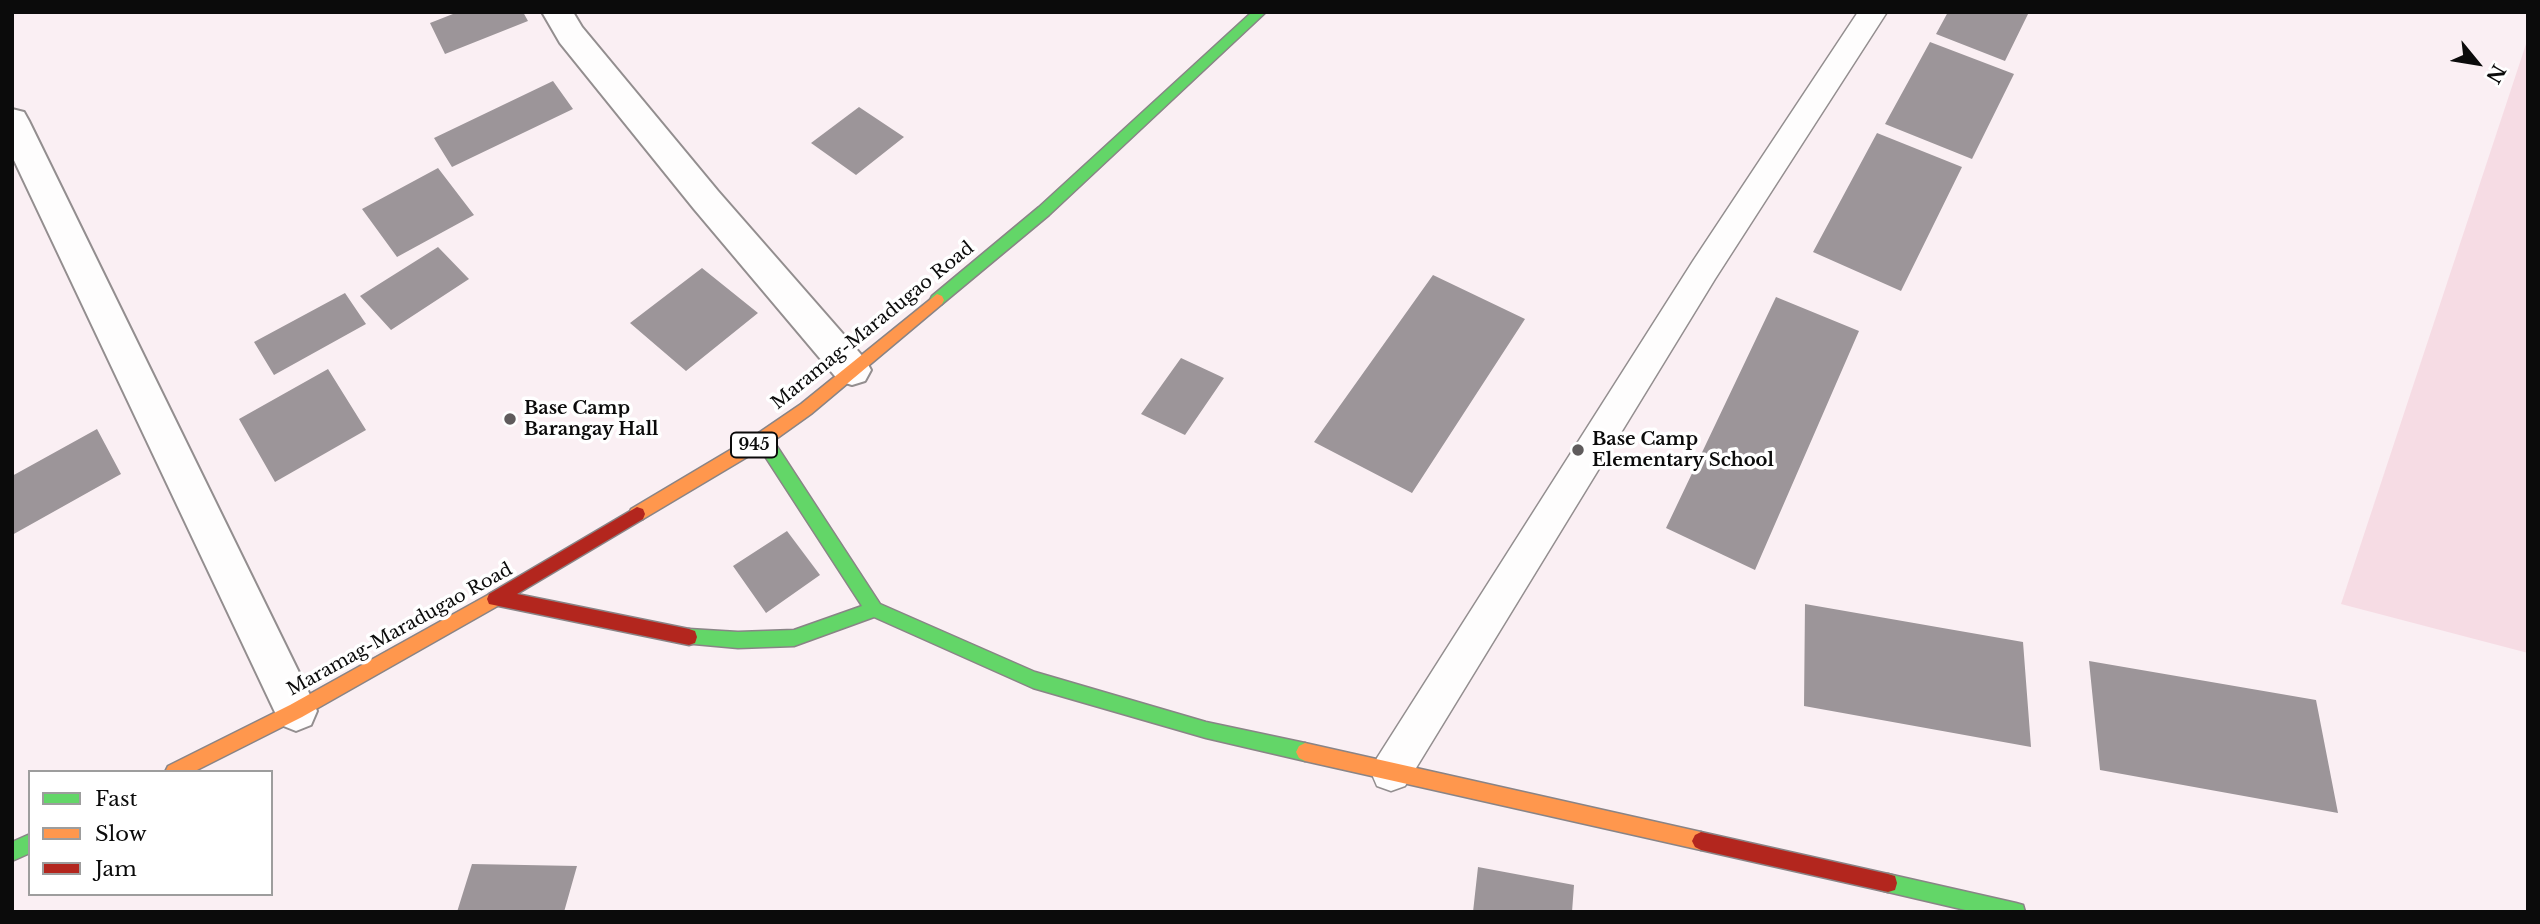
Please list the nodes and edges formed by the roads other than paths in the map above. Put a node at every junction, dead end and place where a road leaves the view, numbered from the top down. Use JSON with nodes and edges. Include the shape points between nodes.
{"nodes":[{"id":1,"x":557,"y":12,"type":"edge"},
{"id":2,"x":1873,"y":12,"type":"edge"},
{"id":3,"x":1252,"y":15,"type":"edge"},
{"id":4,"x":12,"y":121,"type":"edge"},
{"id":5,"x":852,"y":370,"type":"junction"},
{"id":6,"x":763,"y":439,"type":"junction"},
{"id":7,"x":496,"y":598,"type":"junction"},
{"id":8,"x":874,"y":609,"type":"junction"},
{"id":9,"x":296,"y":711,"type":"junction"},
{"id":10,"x":178,"y":770,"type":"edge"},
{"id":11,"x":1391,"y":772,"type":"junction"},
{"id":12,"x":28,"y":844,"type":"edge"},
{"id":13,"x":12,"y":852,"type":"edge"},
{"id":14,"x":2016,"y":912,"type":"edge"}],
"edges":[{"from":1,"to":5,"type":"street","via":[[706,200]]},
{"from":2,"to":11,"type":"lane","via":[[1704,270]]},
{"from":3,"to":5,"type":"street","name":"Maramag-Maradugao Road","number":"945","via":[[1044,211]]},
{"from":4,"to":9,"type":"street"},
{"from":5,"to":6,"type":"street","name":"Maramag-Maradugao Road","number":"945"},
{"from":6,"to":7,"type":"street","name":"Maramag-Maradugao Road","number":"945"},
{"from":6,"to":8,"type":"street"},
{"from":7,"to":8,"type":"street","via":[[681,636],[738,640],[794,638]]},
{"from":7,"to":9,"type":"street","name":"Maramag-Maradugao Road","number":"945"},
{"from":8,"to":11,"type":"street","via":[[1033,680],[1206,730]]},
{"from":9,"to":10,"type":"street","name":"Maramag-Maradugao Road","number":"945"},
{"from":11,"to":14,"type":"street"},
{"from":12,"to":13,"type":"street"}]}
